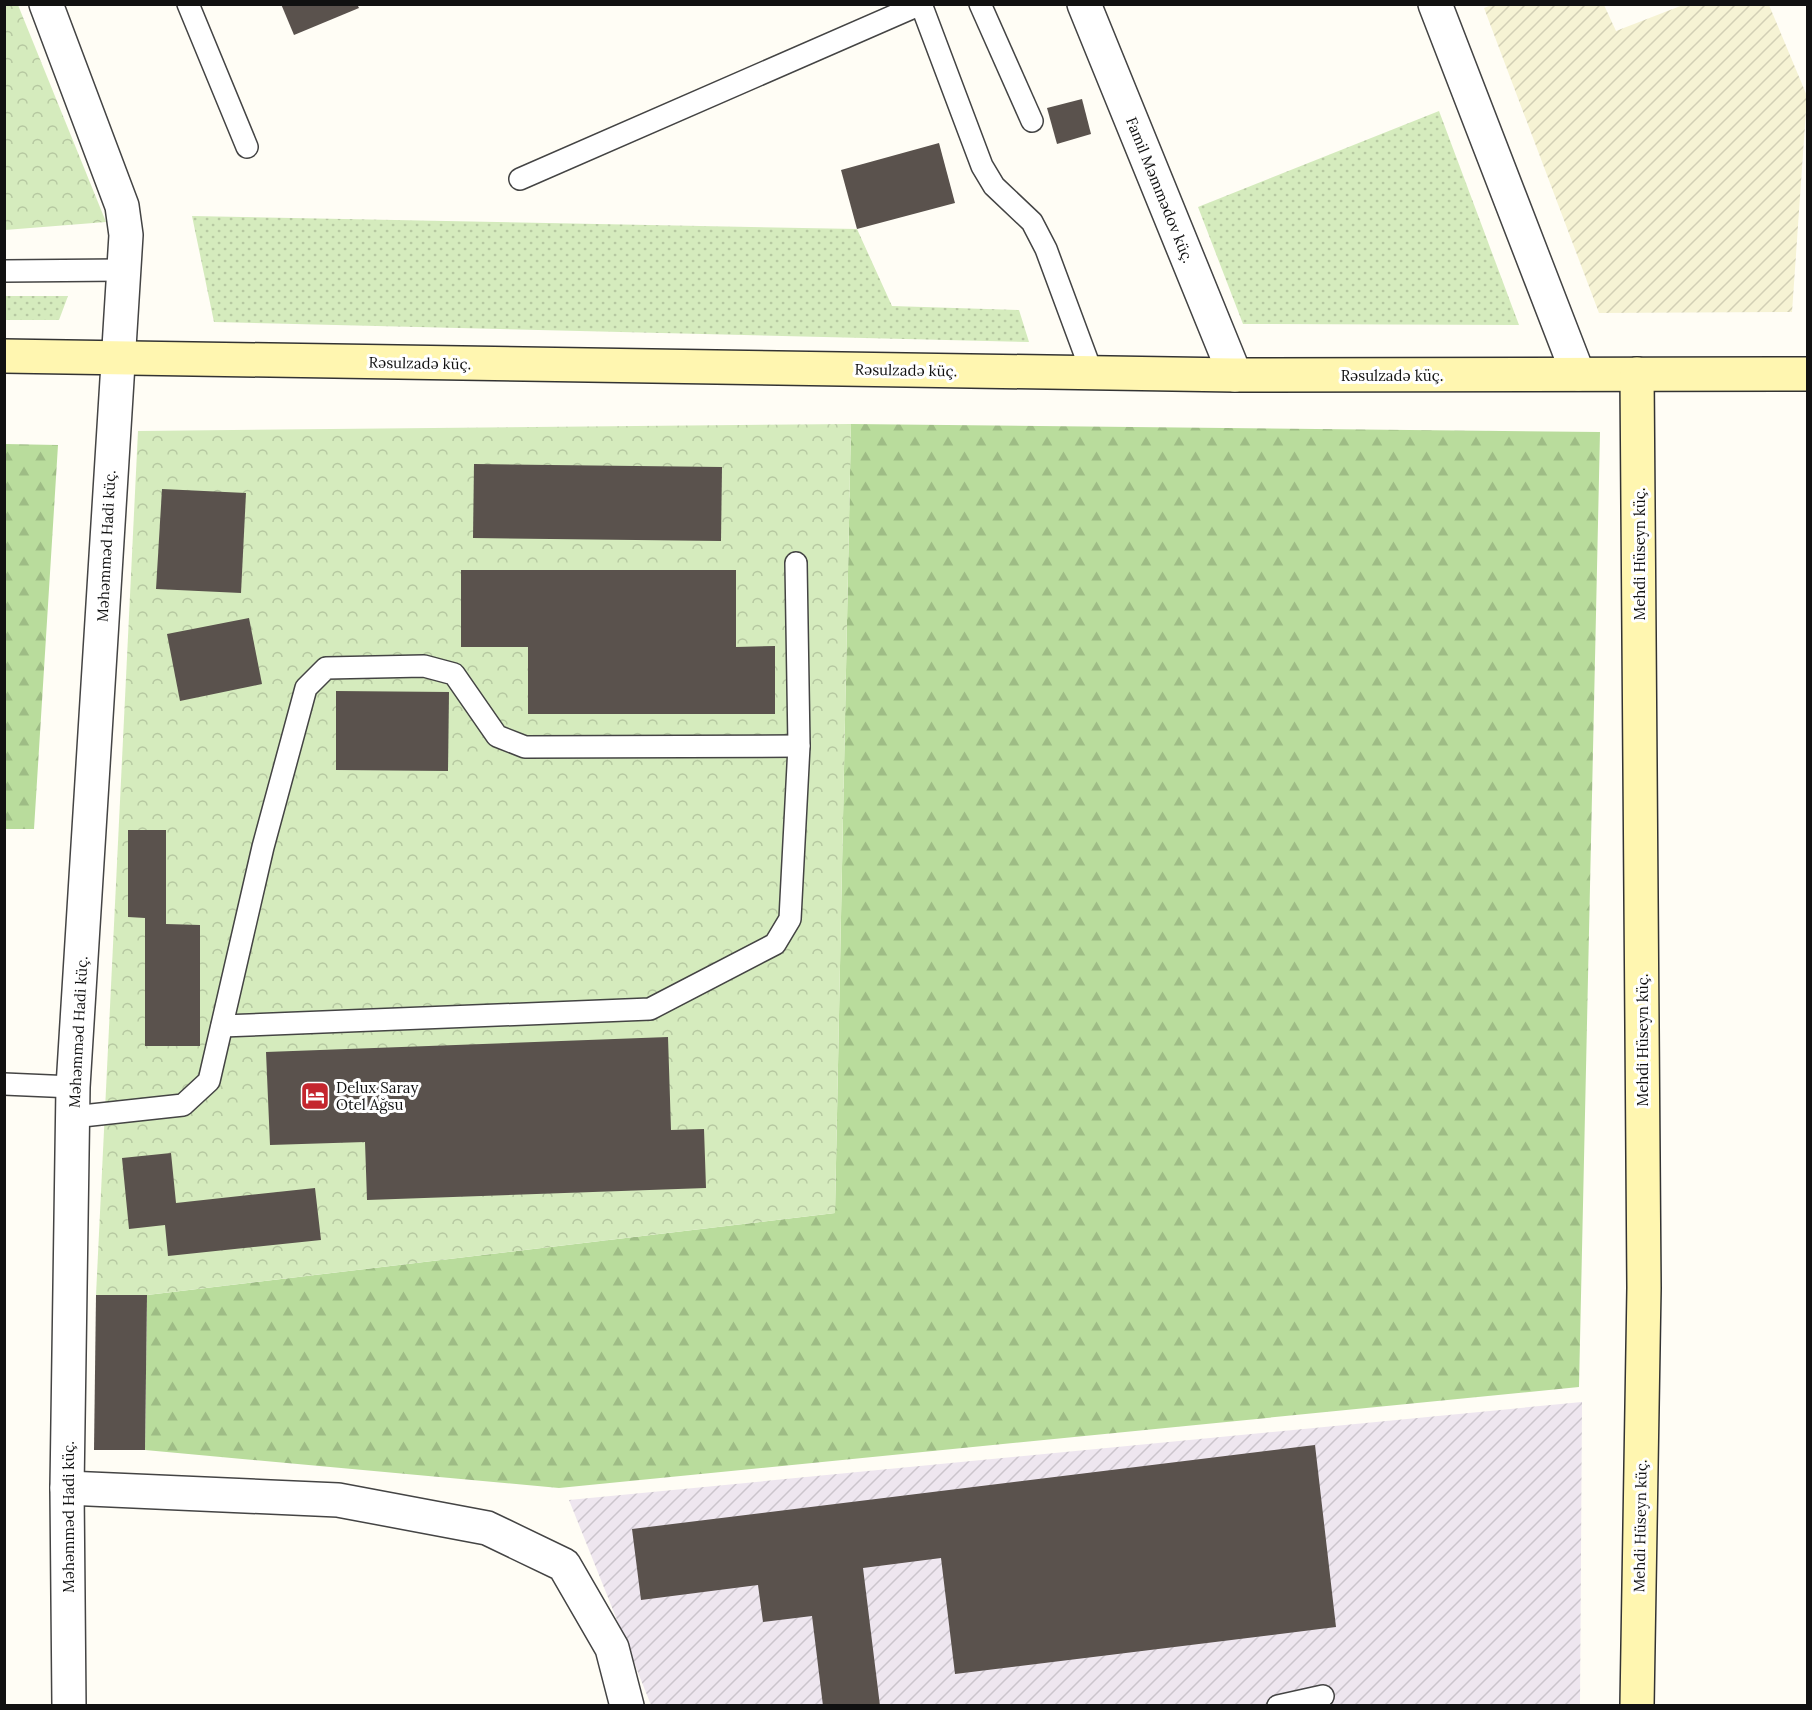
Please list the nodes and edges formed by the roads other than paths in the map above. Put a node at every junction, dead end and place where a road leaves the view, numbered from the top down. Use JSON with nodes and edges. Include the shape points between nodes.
{"nodes":[{"id":1,"x":46,"y":4,"type":"edge"},
{"id":2,"x":188,"y":4,"type":"edge"},
{"id":3,"x":980,"y":4,"type":"edge"},
{"id":4,"x":1084,"y":4,"type":"edge"},
{"id":5,"x":1435,"y":4,"type":"edge"},
{"id":6,"x":1032,"y":121,"type":"dead end"},
{"id":7,"x":248,"y":147,"type":"dead end"},
{"id":8,"x":520,"y":179,"type":"dead end"},
{"id":9,"x":123,"y":270,"type":"junction"},
{"id":10,"x":4,"y":272,"type":"edge"},
{"id":11,"x":4,"y":356,"type":"edge"},
{"id":12,"x":117,"y":358,"type":"junction"},
{"id":13,"x":1092,"y":373,"type":"junction"},
{"id":14,"x":1578,"y":374,"type":"junction"},
{"id":15,"x":1637,"y":374,"type":"junction"},
{"id":16,"x":1808,"y":374,"type":"edge"},
{"id":17,"x":1235,"y":375,"type":"junction"},
{"id":18,"x":796,"y":563,"type":"dead end"},
{"id":19,"x":799,"y":746,"type":"junction"},
{"id":20,"x":222,"y":1026,"type":"junction"},
{"id":21,"x":4,"y":1084,"type":"edge"},
{"id":22,"x":73,"y":1102,"type":"junction"},
{"id":23,"x":67,"y":1488,"type":"junction"},
{"id":24,"x":1323,"y":1696,"type":"dead end"},
{"id":25,"x":69,"y":1706,"type":"edge"},
{"id":26,"x":627,"y":1706,"type":"edge"},
{"id":27,"x":1278,"y":1706,"type":"edge"},
{"id":28,"x":1637,"y":1706,"type":"edge"}],
"edges":[{"from":1,"to":9,"type":"street","name":"Məhəmməd Hadi küç.","via":[[122,206],[126,235]]},
{"from":2,"to":7,"type":"lane"},
{"from":3,"to":6,"type":"lane"},
{"from":4,"to":17,"type":"street","name":"Famil Məmmədov küç."},
{"from":5,"to":14,"type":"street"},
{"from":8,"to":13,"type":"lane","via":[[921,4],[982,166],[994,186],[1032,222],[1046,249]]},
{"from":9,"to":10,"type":"lane"},
{"from":9,"to":12,"type":"street","name":"Məhəmməd Hadi küç."},
{"from":11,"to":12,"type":"main road","name":"Rəsulzadə küç."},
{"from":12,"to":13,"type":"main road","name":"Rəsulzadə küç."},
{"from":12,"to":22,"type":"street","name":"Məhəmməd Hadi küç."},
{"from":13,"to":17,"type":"main road","name":"Rəsulzadə küç."},
{"from":14,"to":15,"type":"main road","name":"Rəsulzadə küç."},
{"from":14,"to":17,"type":"main road","name":"Rəsulzadə küç."},
{"from":15,"to":16,"type":"main road","name":"Rəsulzadə küç."},
{"from":15,"to":28,"type":"main road","name":"Mehdi Hüseyn küç.","via":[[1644,1288]]},
{"from":18,"to":19,"type":"lane"},
{"from":19,"to":20,"type":"lane","via":[[789,919],[775,944],[650,1010]]},
{"from":19,"to":20,"type":"lane","via":[[525,747],[497,736],[454,674],[424,666],[326,669],[306,688],[263,847]]},
{"from":20,"to":22,"type":"lane","via":[[209,1081],[183,1105]]},
{"from":21,"to":22,"type":"lane"},
{"from":22,"to":23,"type":"street","name":"Məhəmməd Hadi küç."},
{"from":23,"to":25,"type":"street","name":"Məhəmməd Hadi küç."},
{"from":23,"to":26,"type":"street","via":[[338,1500],[487,1528],[564,1565],[612,1648]]},
{"from":24,"to":27,"type":"lane"}]}
